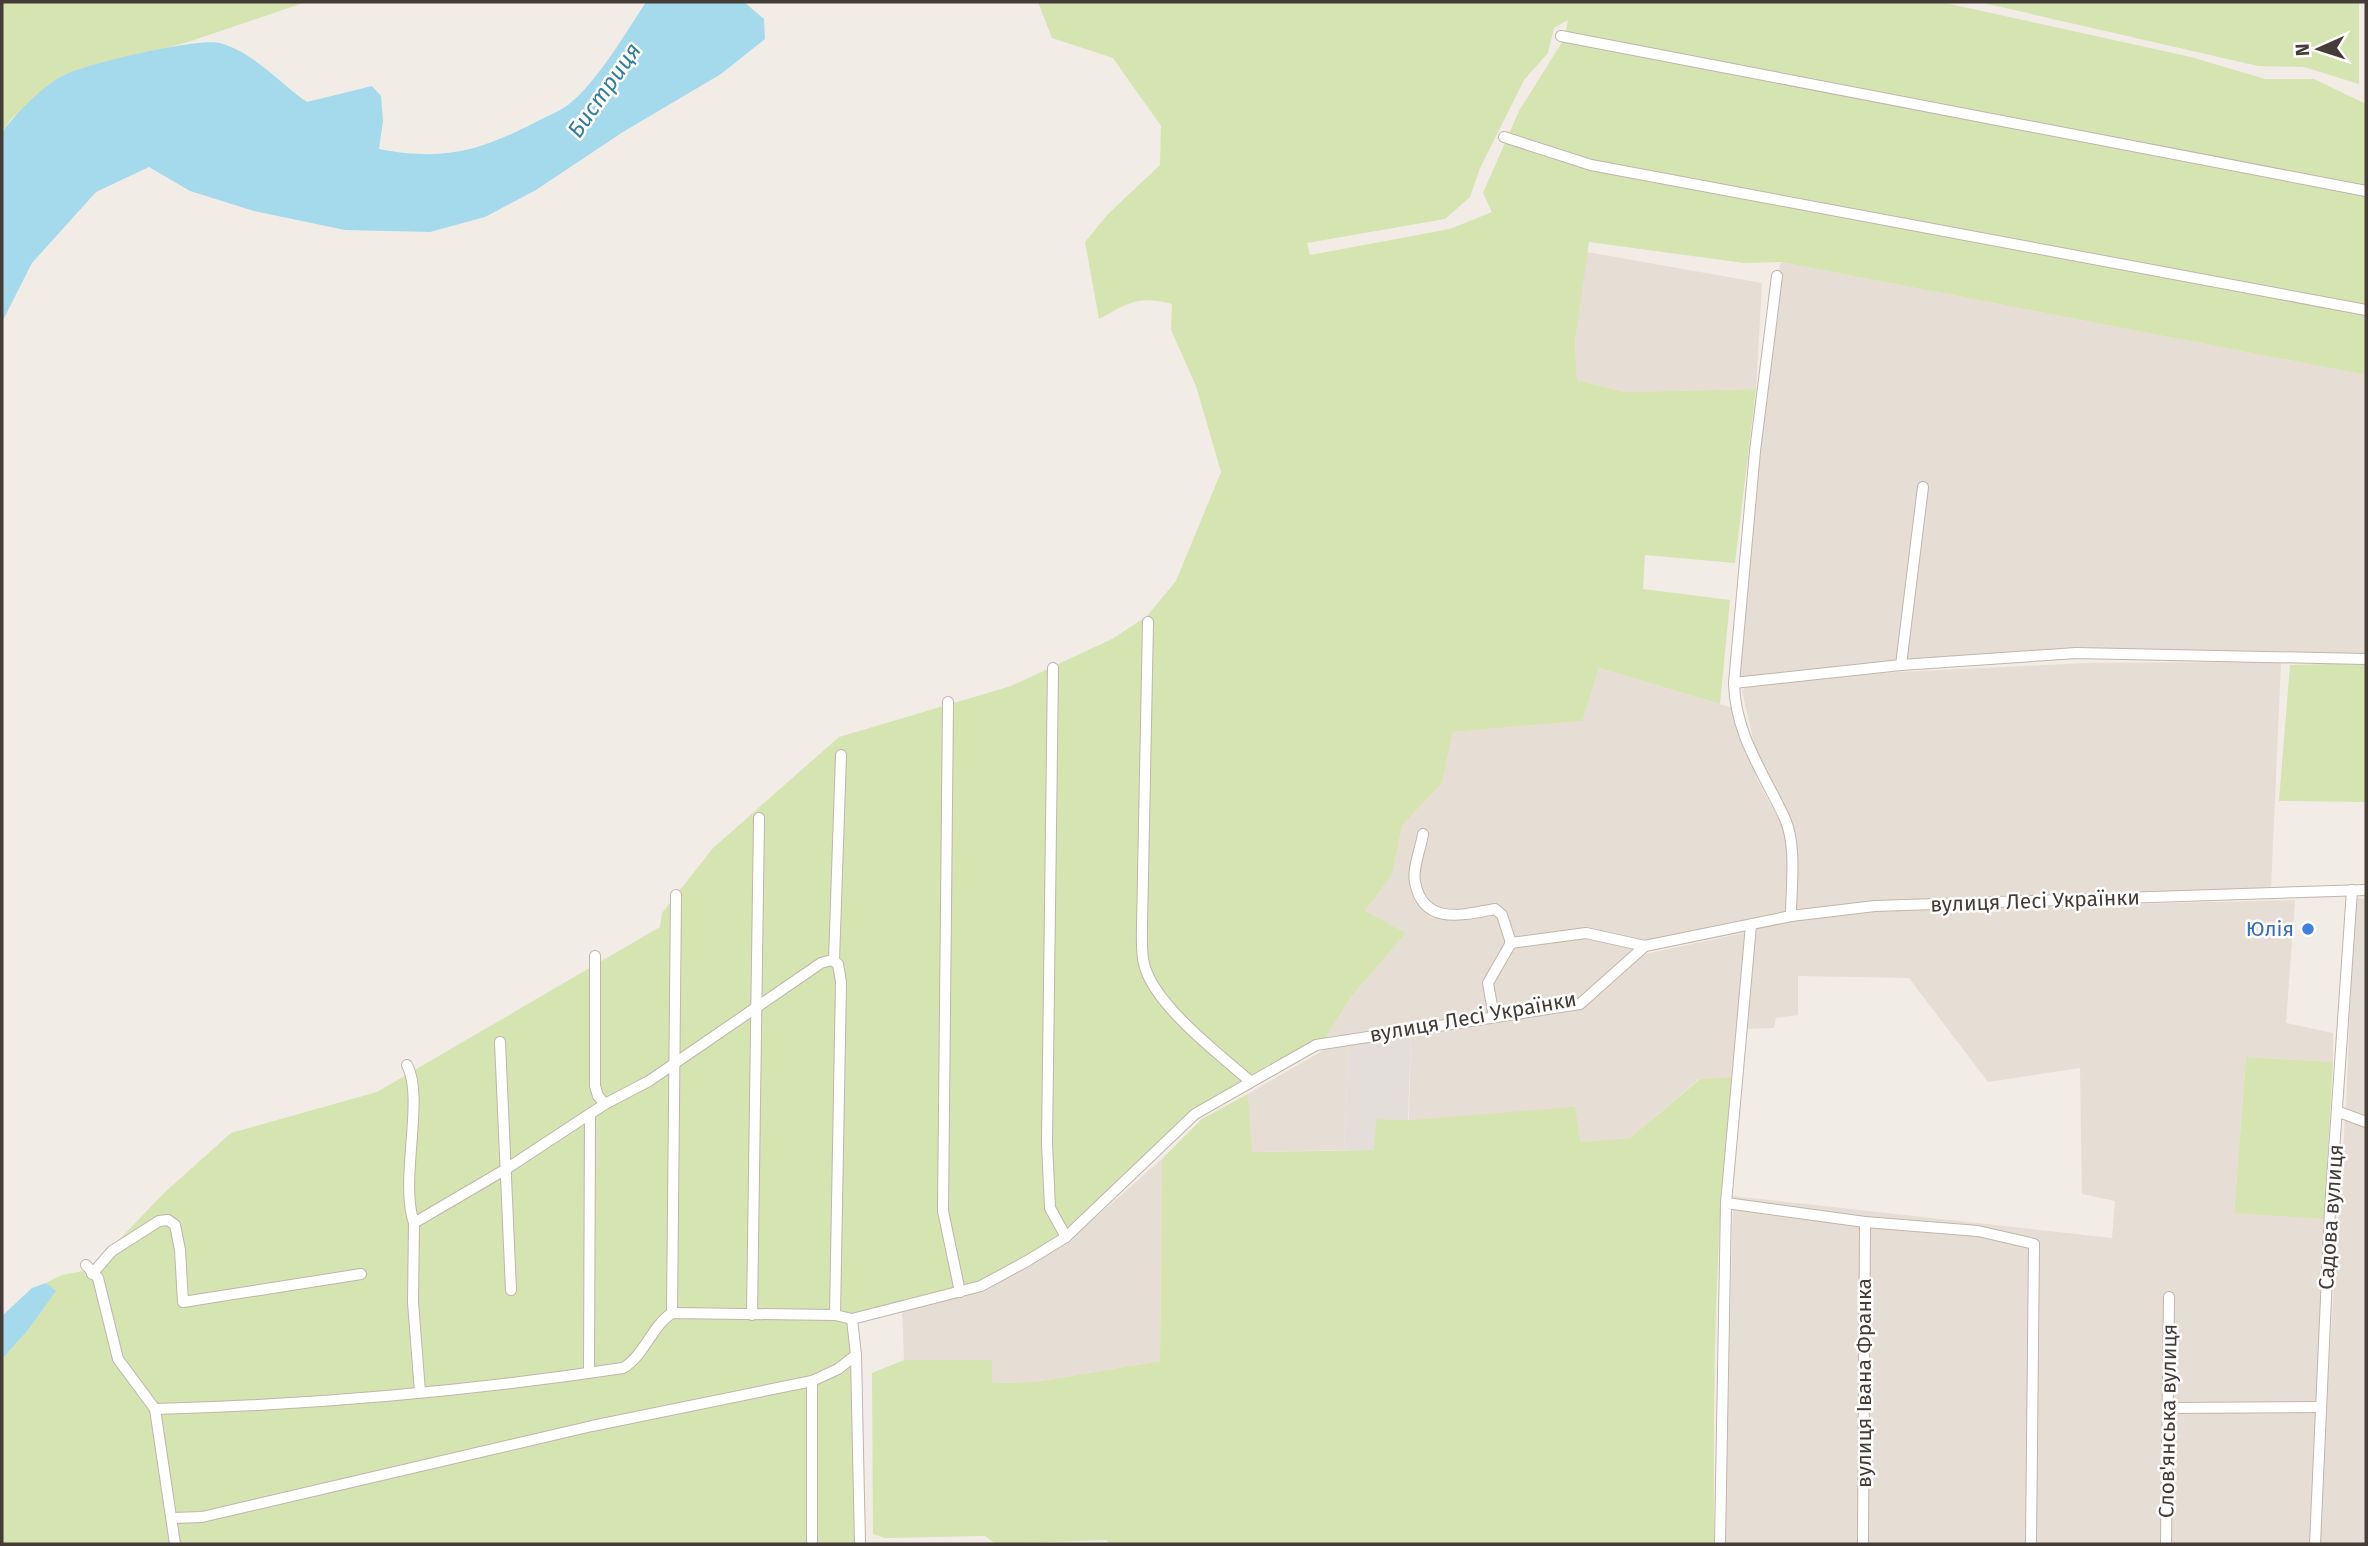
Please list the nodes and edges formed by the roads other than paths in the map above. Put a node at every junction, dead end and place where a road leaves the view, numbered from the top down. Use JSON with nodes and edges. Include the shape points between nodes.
{"nodes":[{"id":1,"x":1562,"y":36,"type":"dead end"},
{"id":2,"x":1504,"y":137,"type":"dead end"},
{"id":3,"x":2366,"y":191,"type":"edge"},
{"id":4,"x":1777,"y":276,"type":"dead end"},
{"id":5,"x":2366,"y":310,"type":"edge"},
{"id":6,"x":1923,"y":487,"type":"dead end"},
{"id":7,"x":1148,"y":622,"type":"dead end"},
{"id":8,"x":2366,"y":659,"type":"edge"},
{"id":9,"x":1901,"y":665,"type":"junction"},
{"id":10,"x":1053,"y":668,"type":"dead end"},
{"id":11,"x":1734,"y":683,"type":"junction"},
{"id":12,"x":948,"y":702,"type":"dead end"},
{"id":13,"x":841,"y":755,"type":"dead end"},
{"id":14,"x":760,"y":818,"type":"dead end"},
{"id":15,"x":1423,"y":834,"type":"dead end"},
{"id":16,"x":2352,"y":890,"type":"junction"},
{"id":17,"x":2366,"y":890,"type":"edge"},
{"id":18,"x":676,"y":895,"type":"dead end"},
{"id":19,"x":1791,"y":916,"type":"junction"},
{"id":20,"x":1751,"y":925,"type":"junction"},
{"id":21,"x":1511,"y":943,"type":"junction"},
{"id":22,"x":1645,"y":946,"type":"junction"},
{"id":23,"x":595,"y":956,"type":"dead end"},
{"id":24,"x":834,"y":961,"type":"junction"},
{"id":25,"x":757,"y":1006,"type":"junction"},
{"id":26,"x":1494,"y":1017,"type":"junction"},
{"id":27,"x":500,"y":1042,"type":"dead end"},
{"id":28,"x":677,"y":1059,"type":"junction"},
{"id":29,"x":407,"y":1065,"type":"dead end"},
{"id":30,"x":1250,"y":1081,"type":"junction"},
{"id":31,"x":605,"y":1104,"type":"junction"},
{"id":32,"x":2339,"y":1112,"type":"junction"},
{"id":33,"x":590,"y":1114,"type":"junction"},
{"id":34,"x":2366,"y":1122,"type":"edge"},
{"id":35,"x":506,"y":1169,"type":"junction"},
{"id":36,"x":1726,"y":1203,"type":"junction"},
{"id":37,"x":1865,"y":1222,"type":"junction"},
{"id":38,"x":414,"y":1223,"type":"junction"},
{"id":39,"x":1066,"y":1237,"type":"junction"},
{"id":40,"x":361,"y":1274,"type":"dead end"},
{"id":41,"x":511,"y":1290,"type":"dead end"},
{"id":42,"x":960,"y":1292,"type":"junction"},
{"id":43,"x":2169,"y":1297,"type":"dead end"},
{"id":44,"x":672,"y":1313,"type":"junction"},
{"id":45,"x":752,"y":1315,"type":"junction"},
{"id":46,"x":835,"y":1315,"type":"junction"},
{"id":47,"x":852,"y":1319,"type":"junction"},
{"id":48,"x":856,"y":1355,"type":"junction"},
{"id":49,"x":589,"y":1373,"type":"junction"},
{"id":50,"x":812,"y":1381,"type":"junction"},
{"id":51,"x":420,"y":1392,"type":"junction"},
{"id":52,"x":2321,"y":1407,"type":"junction"},
{"id":53,"x":2168,"y":1408,"type":"junction"},
{"id":54,"x":155,"y":1409,"type":"junction"},
{"id":55,"x":173,"y":1518,"type":"junction"},
{"id":56,"x":175,"y":1544,"type":"edge"},
{"id":57,"x":812,"y":1544,"type":"edge"},
{"id":58,"x":860,"y":1544,"type":"edge"},
{"id":59,"x":1720,"y":1544,"type":"edge"},
{"id":60,"x":1863,"y":1544,"type":"edge"},
{"id":61,"x":2031,"y":1544,"type":"edge"},
{"id":62,"x":2166,"y":1544,"type":"edge"},
{"id":63,"x":2315,"y":1544,"type":"edge"}],
"edges":[{"from":1,"to":3,"type":"street"},
{"from":2,"to":5,"type":"street","via":[[1591,165]]},
{"from":4,"to":11,"type":"street"},
{"from":6,"to":9,"type":"street"},
{"from":7,"to":30,"type":"street","via":[[1144,963],[1180,1019]]},
{"from":8,"to":9,"type":"street","via":[[2076,653]]},
{"from":9,"to":11,"type":"street"},
{"from":10,"to":39,"type":"street","via":[[1047,1143],[1051,1208]]},
{"from":11,"to":19,"type":"street","via":[[1752,758],[1788,828]]},
{"from":12,"to":42,"type":"street","via":[[943,1211]]},
{"from":13,"to":24,"type":"street"},
{"from":14,"to":25,"type":"street"},
{"from":15,"to":21,"type":"street","via":[[1414,881],[1424,906],[1452,916],[1495,909],[1502,915]]},
{"from":16,"to":17,"type":"street","name":"вулиця Лесі Українки"},
{"from":16,"to":19,"type":"street","name":"вулиця Лесі Українки","via":[[1875,906]]},
{"from":16,"to":32,"type":"street","name":"Садова вулиця"},
{"from":18,"to":28,"type":"street"},
{"from":19,"to":20,"type":"street","name":"вулиця Лесі Українки"},
{"from":20,"to":22,"type":"street","name":"вулиця Лесі Українки"},
{"from":20,"to":36,"type":"street"},
{"from":21,"to":22,"type":"street","via":[[1586,933]]},
{"from":21,"to":26,"type":"street","via":[[1488,983]]},
{"from":22,"to":26,"type":"street","name":"вулиця Лесі Українки","via":[[1580,1004]]},
{"from":23,"to":31,"type":"street","via":[[595,1086]]},
{"from":24,"to":25,"type":"street","via":[[821,963]]},
{"from":24,"to":46,"type":"street","via":[[841,982]]},
{"from":25,"to":28,"type":"street"},
{"from":25,"to":45,"type":"street"},
{"from":26,"to":30,"type":"street","name":"вулиця Лесі Українки","via":[[1326,1042]]},
{"from":27,"to":35,"type":"street"},
{"from":28,"to":31,"type":"street"},
{"from":28,"to":44,"type":"street"},
{"from":29,"to":38,"type":"street","via":[[412,1082],[410,1188]]},
{"from":30,"to":39,"type":"street","name":"вулиця Лесі Українки","via":[[1195,1114]]},
{"from":31,"to":33,"type":"street"},
{"from":32,"to":34,"type":"street"},
{"from":32,"to":52,"type":"street","name":"Садова вулиця"},
{"from":33,"to":35,"type":"street"},
{"from":33,"to":49,"type":"street"},
{"from":35,"to":38,"type":"street"},
{"from":35,"to":41,"type":"street"},
{"from":36,"to":37,"type":"street"},
{"from":36,"to":59,"type":"street"},
{"from":37,"to":60,"type":"street","name":"вулиця Івана Франка"},
{"from":37,"to":61,"type":"street","via":[[1978,1231],[2034,1244]]},
{"from":38,"to":51,"type":"street","via":[[413,1302]]},
{"from":39,"to":42,"type":"street","name":"вулиця Лесі Українки","via":[[981,1286]]},
{"from":40,"to":54,"type":"street","via":[[183,1302],[175,1225],[168,1220],[159,1222],[113,1251],[89,1270],[98,1278],[118,1359]]},
{"from":42,"to":47,"type":"street","name":"вулиця Лесі Українки"},
{"from":43,"to":53,"type":"street","name":"Слов'янська вулиця"},
{"from":44,"to":45,"type":"street"},
{"from":44,"to":49,"type":"street","via":[[630,1364]]},
{"from":45,"to":46,"type":"street"},
{"from":46,"to":47,"type":"street"},
{"from":47,"to":48,"type":"street"},
{"from":48,"to":50,"type":"street"},
{"from":48,"to":58,"type":"street"},
{"from":49,"to":51,"type":"street"},
{"from":50,"to":55,"type":"street","via":[[592,1426],[202,1517]]},
{"from":50,"to":57,"type":"street"},
{"from":51,"to":54,"type":"street"},
{"from":52,"to":53,"type":"street"},
{"from":52,"to":63,"type":"street","name":"Садова вулиця"},
{"from":53,"to":62,"type":"street","name":"Слов'янська вулиця"},
{"from":54,"to":55,"type":"street"},
{"from":55,"to":56,"type":"street"}]}
